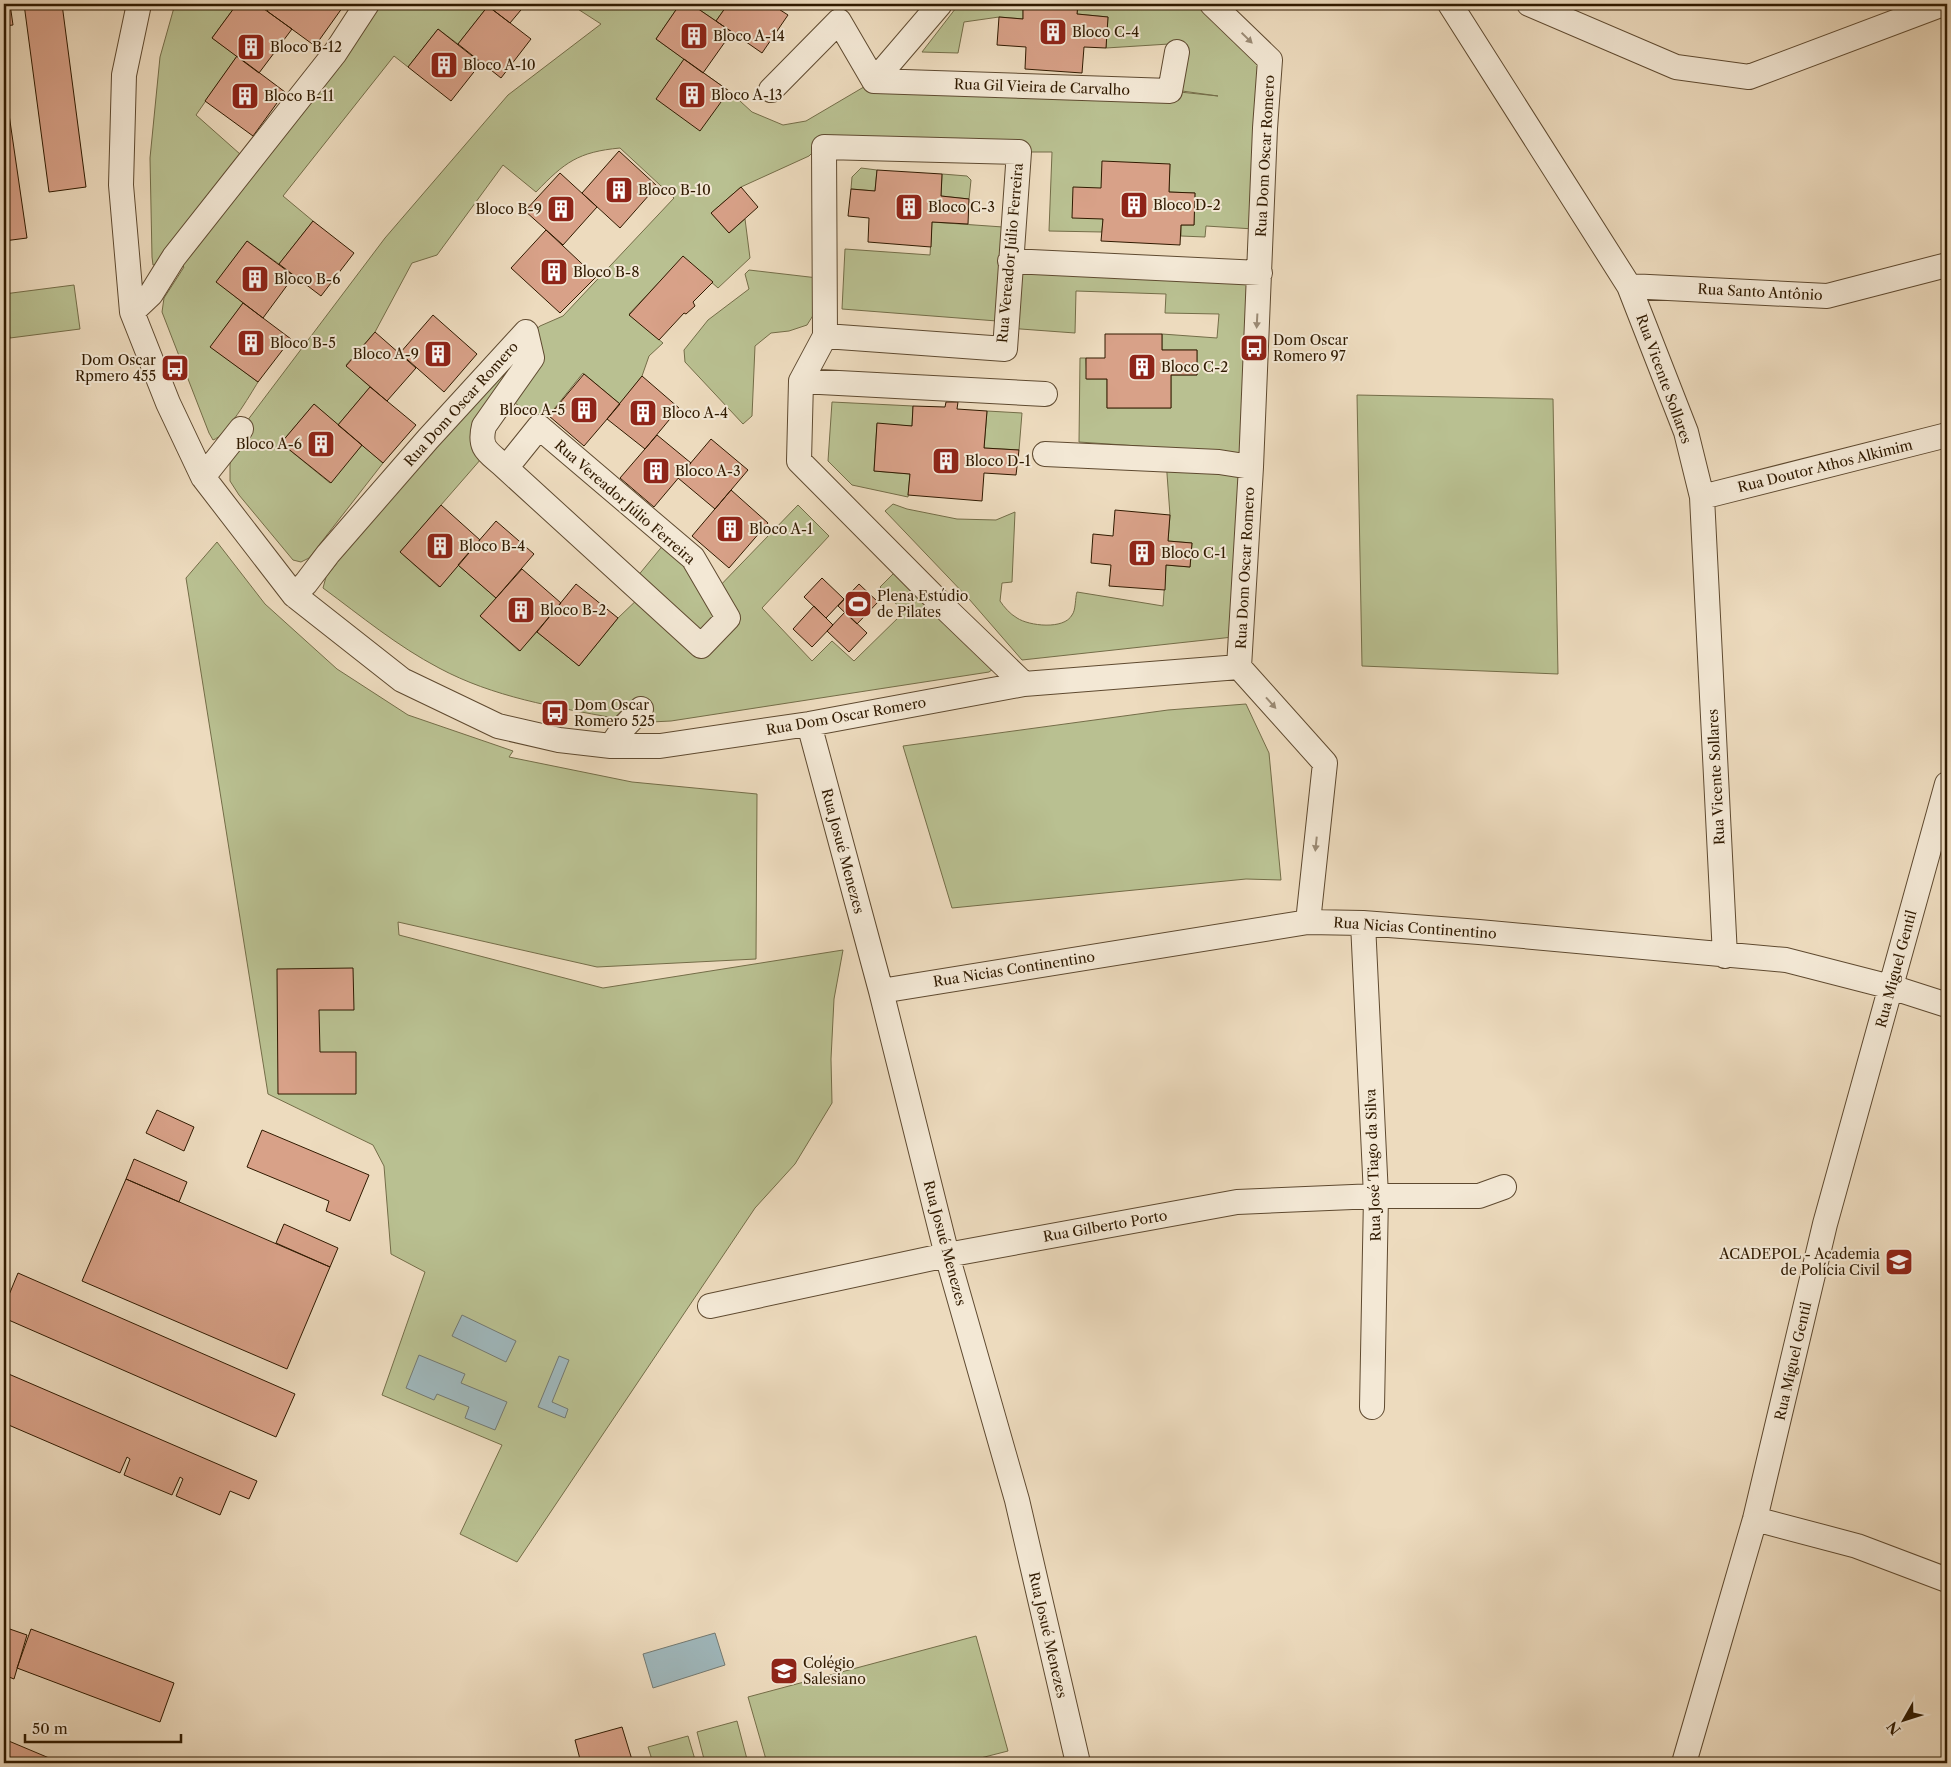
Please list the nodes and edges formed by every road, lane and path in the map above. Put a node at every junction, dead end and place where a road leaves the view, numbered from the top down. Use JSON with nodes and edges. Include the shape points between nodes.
{"nodes":[{"id":1,"x":139,"y":4,"type":"edge"},
{"id":2,"x":367,"y":4,"type":"edge"},
{"id":3,"x":940,"y":4,"type":"edge"},
{"id":4,"x":1212,"y":4,"type":"edge"},
{"id":5,"x":1450,"y":4,"type":"edge"},
{"id":6,"x":1529,"y":4,"type":"edge"},
{"id":7,"x":1943,"y":4,"type":"edge"},
{"id":8,"x":1177,"y":52,"type":"dead end"},
{"id":9,"x":874,"y":81,"type":"junction"},
{"id":10,"x":771,"y":90,"type":"dead end"},
{"id":11,"x":1010,"y":261,"type":"junction"},
{"id":12,"x":1947,"y":265,"type":"edge"},
{"id":13,"x":1260,"y":273,"type":"junction"},
{"id":14,"x":1629,"y":286,"type":"junction"},
{"id":15,"x":132,"y":312,"type":"junction"},
{"id":16,"x":825,"y":336,"type":"junction"},
{"id":17,"x":800,"y":381,"type":"junction"},
{"id":18,"x":1045,"y":394,"type":"dead end"},
{"id":19,"x":241,"y":429,"type":"dead end"},
{"id":20,"x":1947,"y":435,"type":"edge"},
{"id":21,"x":1045,"y":454,"type":"dead end"},
{"id":22,"x":1251,"y":467,"type":"junction"},
{"id":23,"x":506,"y":468,"type":"junction"},
{"id":24,"x":203,"y":477,"type":"junction"},
{"id":25,"x":1702,"y":497,"type":"junction"},
{"id":26,"x":294,"y":595,"type":"junction"},
{"id":27,"x":701,"y":646,"type":"joint"},
{"id":28,"x":1239,"y":667,"type":"junction"},
{"id":29,"x":1024,"y":684,"type":"junction"},
{"id":30,"x":641,"y":709,"type":"dead end"},
{"id":31,"x":809,"y":724,"type":"junction"},
{"id":32,"x":611,"y":746,"type":"junction"},
{"id":33,"x":1947,"y":784,"type":"edge"},
{"id":34,"x":1308,"y":922,"type":"junction"},
{"id":35,"x":1363,"y":923,"type":"junction"},
{"id":36,"x":1725,"y":956,"type":"junction"},
{"id":37,"x":1891,"y":987,"type":"junction"},
{"id":38,"x":881,"y":991,"type":"junction"},
{"id":39,"x":1947,"y":1005,"type":"edge"},
{"id":40,"x":1504,"y":1187,"type":"dead end"},
{"id":41,"x":1376,"y":1196,"type":"junction"},
{"id":42,"x":947,"y":1255,"type":"junction"},
{"id":43,"x":710,"y":1306,"type":"dead end"},
{"id":44,"x":1372,"y":1407,"type":"dead end"},
{"id":45,"x":1755,"y":1519,"type":"junction"},
{"id":46,"x":1947,"y":1580,"type":"edge"},
{"id":47,"x":1078,"y":1763,"type":"edge"},
{"id":48,"x":1684,"y":1763,"type":"edge"}],
"edges":[{"from":1,"to":15,"type":"street","name":"Rua Dom Oscar Romero","via":[[124,75],[120,186]]},
{"from":2,"to":15,"type":"street","via":[[335,53],[174,257],[151,294]]},
{"from":3,"to":9,"type":"street"},
{"from":4,"to":13,"type":"street","name":"Rua Dom Oscar Romero","one_way":true,"via":[[1270,60]]},
{"from":5,"to":14,"type":"street","name":"Rua Vicente Sollares"},
{"from":6,"to":7,"type":"street","via":[[1676,67],[1749,77]]},
{"from":8,"to":9,"type":"street","name":"Rua Gil Vieira de Carvalho","via":[[1170,91]]},
{"from":9,"to":10,"type":"street","via":[[839,21]]},
{"from":11,"to":13,"type":"street"},
{"from":11,"to":16,"type":"street","name":"Rua Vereador Júlio Ferreira","via":[[1005,349]]},
{"from":11,"to":16,"type":"street","name":"Rua Vereador Júlio Ferreira","via":[[1019,152],[824,147]]},
{"from":12,"to":14,"type":"street","name":"Rua Santo Antônio","via":[[1827,296]]},
{"from":13,"to":22,"type":"street","name":"Rua Dom Oscar Romero","one_way":true},
{"from":14,"to":25,"type":"street","name":"Rua Vicente Sollares","via":[[1686,432]]},
{"from":15,"to":24,"type":"street","name":"Rua Dom Oscar Romero","via":[[168,403]]},
{"from":16,"to":17,"type":"street","name":"Rua Vereador Júlio Ferreira"},
{"from":17,"to":18,"type":"street"},
{"from":17,"to":29,"type":"street","name":"Rua Vereador Júlio Ferreira","via":[[799,461]]},
{"from":19,"to":24,"type":"street"},
{"from":20,"to":25,"type":"street","name":"Rua Doutor Athos Alkimim"},
{"from":21,"to":22,"type":"street","name":"Rua Dom Oscar Romero","via":[[1219,462]]},
{"from":22,"to":28,"type":"street","name":"Rua Dom Oscar Romero"},
{"from":23,"to":26,"type":"street","name":"Rua Dom Oscar Romero","via":[[482,446],[481,436],[484,426],[532,358],[526,332],[428,439]]},
{"from":23,"to":27,"type":"street","name":"Rua Dom Oscar Romero"},
{"from":23,"to":27,"type":"street","name":"Rua Vereador Júlio Ferreira","via":[[539,427],[693,558],[728,618]]},
{"from":24,"to":26,"type":"street","name":"Rua Dom Oscar Romero"},
{"from":25,"to":36,"type":"street","name":"Rua Vicente Sollares"},
{"from":26,"to":32,"type":"street","name":"Rua Dom Oscar Romero","via":[[402,680],[498,726],[559,740]]},
{"from":28,"to":29,"type":"street","name":"Rua Dom Oscar Romero"},
{"from":28,"to":34,"type":"street","one_way":true,"via":[[1325,763]]},
{"from":29,"to":31,"type":"street","name":"Rua Dom Oscar Romero"},
{"from":30,"to":32,"type":"street"},
{"from":31,"to":32,"type":"street","name":"Rua Dom Oscar Romero","via":[[660,746]]},
{"from":31,"to":38,"type":"street","name":"Rua Josué Menezes"},
{"from":33,"to":37,"type":"street","name":"Rua Miguel Gentil"},
{"from":34,"to":35,"type":"street","name":"Rua Nicias Continentino"},
{"from":34,"to":38,"type":"street","name":"Rua Nicias Continentino"},
{"from":35,"to":36,"type":"street","name":"Rua Nicias Continentino"},
{"from":35,"to":41,"type":"street","name":"Rua José Tiago da Silva"},
{"from":36,"to":37,"type":"street","name":"Rua Nicias Continentino","via":[[1786,960]]},
{"from":37,"to":39,"type":"street","name":"Rua Nicias Continentino"},
{"from":37,"to":45,"type":"street","name":"Rua Miguel Gentil","via":[[1826,1224]]},
{"from":38,"to":42,"type":"street","name":"Rua Josué Menezes"},
{"from":40,"to":41,"type":"street","name":"Rua Gilberto Porto","via":[[1479,1196]]},
{"from":41,"to":42,"type":"street","name":"Rua Gilberto Porto","via":[[1237,1202]]},
{"from":41,"to":44,"type":"street","name":"Rua José Tiago da Silva"},
{"from":42,"to":43,"type":"street","name":"Rua Gilberto Porto"},
{"from":42,"to":47,"type":"street","name":"Rua Josué Menezes","via":[[1017,1500]]},
{"from":45,"to":46,"type":"street","via":[[1857,1546]]},
{"from":45,"to":48,"type":"street","name":"Rua Miguel Gentil"}]}
